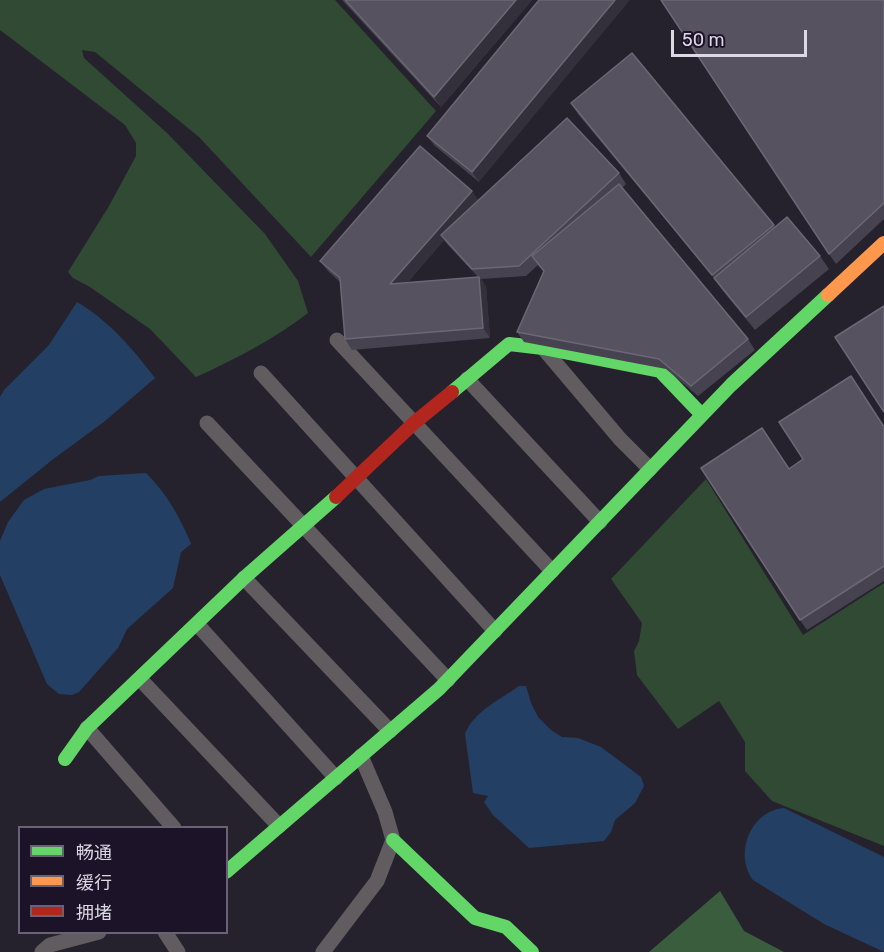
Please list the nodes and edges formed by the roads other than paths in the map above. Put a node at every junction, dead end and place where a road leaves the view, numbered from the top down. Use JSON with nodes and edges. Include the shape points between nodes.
{"nodes":[{"id":1,"x":884,"y":243,"type":"edge"},
{"id":2,"x":337,"y":340,"type":"dead end"},
{"id":3,"x":543,"y":348,"type":"junction"},
{"id":4,"x":261,"y":373,"type":"dead end"},
{"id":5,"x":467,"y":379,"type":"junction"},
{"id":6,"x":702,"y":415,"type":"junction"},
{"id":7,"x":207,"y":423,"type":"dead end"},
{"id":8,"x":414,"y":423,"type":"junction"},
{"id":9,"x":650,"y":469,"type":"junction"},
{"id":10,"x":357,"y":479,"type":"junction"},
{"id":11,"x":600,"y":522,"type":"junction"},
{"id":12,"x":304,"y":526,"type":"junction"},
{"id":13,"x":552,"y":571,"type":"junction"},
{"id":14,"x":244,"y":578,"type":"junction"},
{"id":15,"x":197,"y":624,"type":"junction"},
{"id":16,"x":495,"y":631,"type":"junction"},
{"id":17,"x":140,"y":679,"type":"junction"},
{"id":18,"x":448,"y":680,"type":"junction"},
{"id":19,"x":87,"y":729,"type":"junction"},
{"id":20,"x":390,"y":731,"type":"junction"},
{"id":21,"x":361,"y":756,"type":"junction"},
{"id":22,"x":64,"y":759,"type":"dead end"},
{"id":23,"x":336,"y":778,"type":"junction"},
{"id":24,"x":172,"y":826,"type":"edge"},
{"id":25,"x":279,"y":826,"type":"junction"},
{"id":26,"x":393,"y":840,"type":"junction"},
{"id":27,"x":228,"y":870,"type":"edge"},
{"id":28,"x":95,"y":934,"type":"edge"},
{"id":29,"x":166,"y":934,"type":"edge"},
{"id":30,"x":42,"y":952,"type":"edge"},
{"id":31,"x":178,"y":952,"type":"edge"},
{"id":32,"x":323,"y":952,"type":"edge"},
{"id":33,"x":532,"y":952,"type":"edge"}],
"edges":[{"from":1,"to":6,"type":"street"},
{"from":2,"to":8,"type":"street"},
{"from":3,"to":5,"type":"street","via":[[509,344]]},
{"from":3,"to":6,"type":"street","via":[[660,371]]},
{"from":3,"to":9,"type":"street"},
{"from":4,"to":10,"type":"street"},
{"from":5,"to":8,"type":"street"},
{"from":5,"to":11,"type":"street"},
{"from":6,"to":9,"type":"street"},
{"from":7,"to":12,"type":"street"},
{"from":8,"to":10,"type":"street"},
{"from":8,"to":13,"type":"street"},
{"from":9,"to":11,"type":"street"},
{"from":10,"to":12,"type":"street"},
{"from":10,"to":16,"type":"street"},
{"from":11,"to":13,"type":"street"},
{"from":12,"to":14,"type":"street"},
{"from":12,"to":18,"type":"street"},
{"from":13,"to":16,"type":"street"},
{"from":14,"to":15,"type":"street"},
{"from":14,"to":20,"type":"street"},
{"from":15,"to":17,"type":"street"},
{"from":15,"to":23,"type":"street"},
{"from":16,"to":18,"type":"street"},
{"from":17,"to":19,"type":"street"},
{"from":17,"to":25,"type":"street"},
{"from":18,"to":20,"type":"street"},
{"from":19,"to":22,"type":"street"},
{"from":19,"to":24,"type":"street"},
{"from":20,"to":21,"type":"street"},
{"from":21,"to":23,"type":"street"},
{"from":21,"to":26,"type":"street"},
{"from":23,"to":25,"type":"street"},
{"from":25,"to":27,"type":"street"},
{"from":26,"to":32,"type":"street","via":[[377,881]]},
{"from":26,"to":33,"type":"street","via":[[475,918],[506,927]]},
{"from":28,"to":30,"type":"street","via":[[50,945]]},
{"from":29,"to":31,"type":"street"}]}
